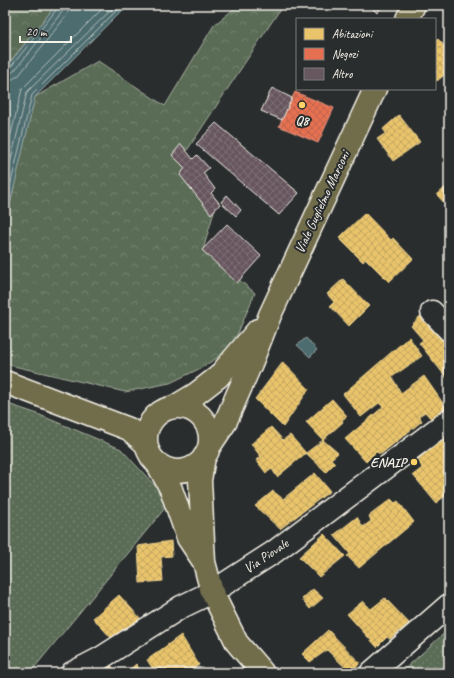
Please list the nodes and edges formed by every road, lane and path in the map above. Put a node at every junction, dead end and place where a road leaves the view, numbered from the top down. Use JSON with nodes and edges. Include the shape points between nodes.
{"nodes":[{"id":1,"x":414,"y":5,"type":"edge"},
{"id":2,"x":408,"y":18,"type":"edge"},
{"id":3,"x":375,"y":90,"type":"edge"},
{"id":4,"x":432,"y":312,"type":"dead end"},
{"id":5,"x":270,"y":315,"type":"junction"},
{"id":6,"x":449,"y":330,"type":"edge"},
{"id":7,"x":5,"y":382,"type":"edge"},
{"id":8,"x":67,"y":406,"type":"junction"},
{"id":9,"x":176,"y":406,"type":"junction"},
{"id":10,"x":153,"y":418,"type":"junction"},
{"id":11,"x":449,"y":420,"type":"edge"},
{"id":12,"x":146,"y":444,"type":"junction"},
{"id":13,"x":206,"y":452,"type":"junction"},
{"id":14,"x":157,"y":463,"type":"junction"},
{"id":15,"x":204,"y":562,"type":"junction"},
{"id":16,"x":212,"y":592,"type":"junction"},
{"id":17,"x":449,"y":605,"type":"edge"},
{"id":18,"x":72,"y":673,"type":"edge"},
{"id":19,"x":263,"y":673,"type":"edge"},
{"id":20,"x":371,"y":673,"type":"edge"}],
"edges":[{"from":1,"to":2,"type":"main road"},
{"from":3,"to":5,"type":"main road","name":"Viale Guglielmo Marconi"},
{"from":4,"to":6,"type":"street"},
{"from":5,"to":9,"type":"main road","name":"Viale Guglielmo Marconi","via":[[218,377]]},
{"from":5,"to":13,"type":"main road","name":"Viale Guglielmo Marconi","via":[[225,423]]},
{"from":7,"to":8,"type":"main road"},
{"from":8,"to":10,"type":"main road","via":[[130,417]]},
{"from":8,"to":12,"type":"main road","via":[[129,429]]},
{"from":9,"to":10,"type":"main road","via":[[167,408]]},
{"from":9,"to":13,"type":"main road","via":[[195,411],[203,418],[210,437]]},
{"from":10,"to":12,"type":"main road","via":[[148,426]]},
{"from":11,"to":16,"type":"street","name":"Via Piovale","via":[[274,552]]},
{"from":12,"to":14,"type":"main road"},
{"from":13,"to":14,"type":"main road","via":[[196,465],[187,469],[176,471]]},
{"from":13,"to":15,"type":"main road","name":"Viale Guglielmo Marconi","via":[[200,480]]},
{"from":14,"to":15,"type":"main road","name":"Viale Guglielmo Marconi","via":[[171,489],[188,538]]},
{"from":15,"to":16,"type":"main road","name":"Viale Guglielmo Marconi"},
{"from":16,"to":18,"type":"street","name":"Via Piovale","via":[[181,607]]},
{"from":16,"to":19,"type":"main road","name":"Viale Guglielmo Marconi","via":[[237,643]]},
{"from":17,"to":20,"type":"street"}]}
